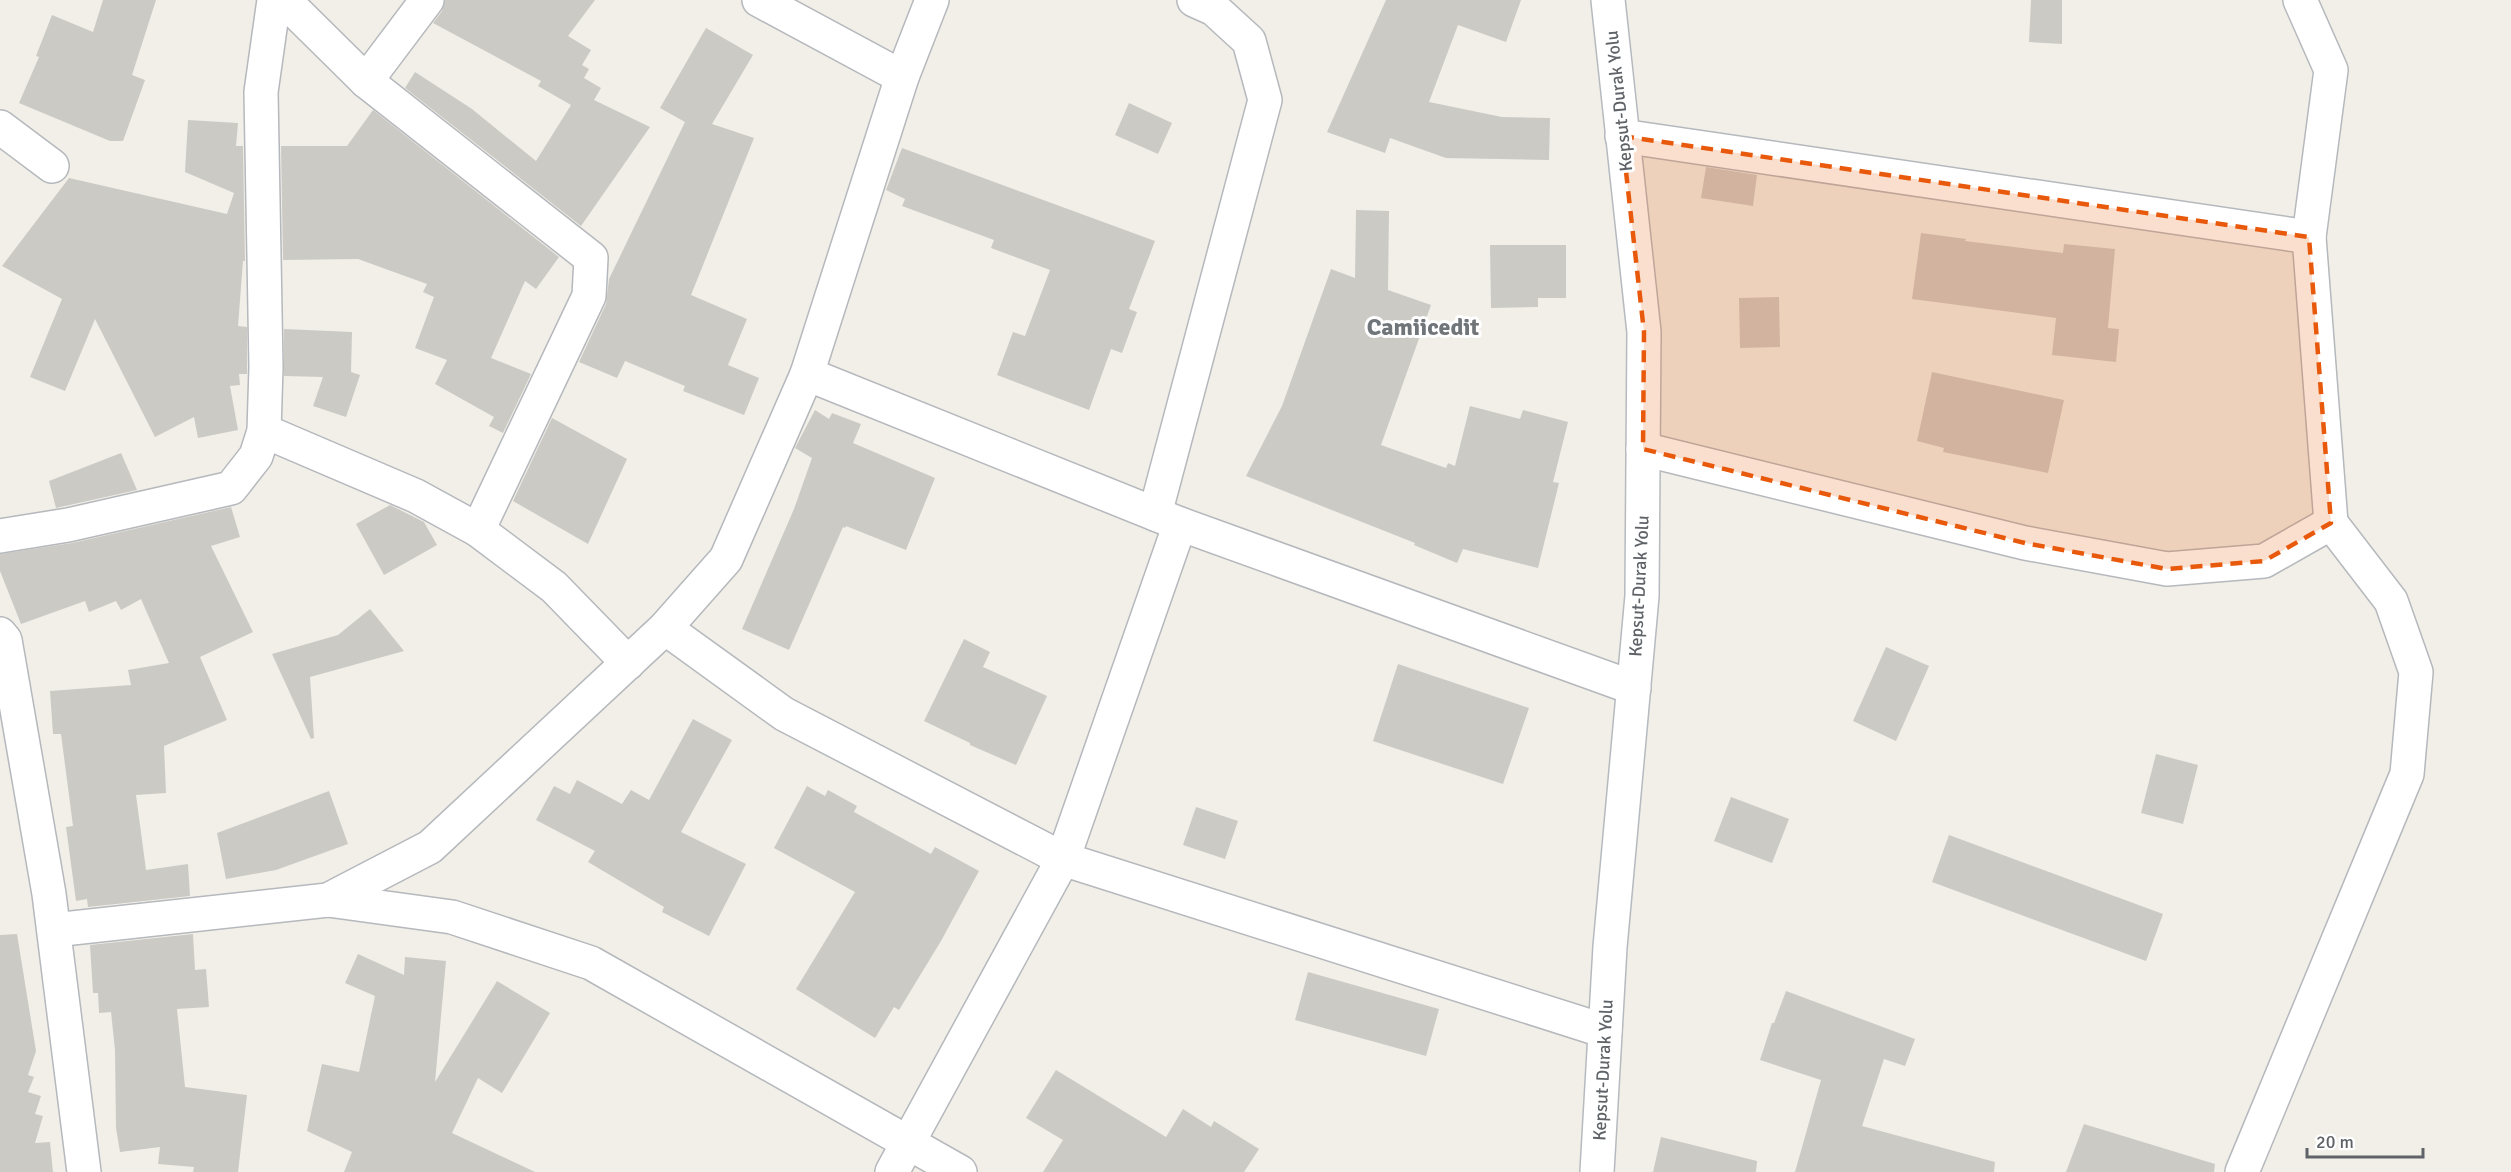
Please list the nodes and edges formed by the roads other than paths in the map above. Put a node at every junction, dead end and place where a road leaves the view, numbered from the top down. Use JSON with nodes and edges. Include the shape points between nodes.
{"nodes":[{"id":1,"x":274,"y":0,"type":"edge"},
{"id":2,"x":284,"y":0,"type":"edge"},
{"id":3,"x":427,"y":0,"type":"edge"},
{"id":4,"x":759,"y":0,"type":"edge"},
{"id":5,"x":932,"y":0,"type":"edge"},
{"id":6,"x":1194,"y":0,"type":"edge"},
{"id":7,"x":1608,"y":0,"type":"edge"},
{"id":8,"x":2300,"y":0,"type":"edge"},
{"id":9,"x":902,"y":77,"type":"junction"},
{"id":10,"x":366,"y":81,"type":"junction"},
{"id":11,"x":0,"y":128,"type":"edge"},
{"id":12,"x":1622,"y":136,"type":"junction"},
{"id":13,"x":52,"y":166,"type":"dead end"},
{"id":14,"x":2310,"y":237,"type":"junction"},
{"id":15,"x":807,"y":374,"type":"junction"},
{"id":16,"x":264,"y":431,"type":"junction"},
{"id":17,"x":1644,"y":449,"type":"junction"},
{"id":18,"x":1167,"y":519,"type":"junction"},
{"id":19,"x":2331,"y":523,"type":"junction"},
{"id":20,"x":478,"y":530,"type":"junction"},
{"id":21,"x":0,"y":536,"type":"edge"},
{"id":22,"x":665,"y":628,"type":"junction"},
{"id":23,"x":0,"y":633,"type":"edge"},
{"id":24,"x":628,"y":663,"type":"junction"},
{"id":25,"x":1634,"y":688,"type":"junction"},
{"id":26,"x":1063,"y":859,"type":"junction"},
{"id":27,"x":328,"y":900,"type":"junction"},
{"id":28,"x":54,"y":930,"type":"junction"},
{"id":29,"x":1605,"y":1031,"type":"junction"},
{"id":30,"x":910,"y":1142,"type":"junction"},
{"id":31,"x":84,"y":1172,"type":"edge"},
{"id":32,"x":892,"y":1172,"type":"edge"},
{"id":33,"x":960,"y":1172,"type":"edge"},
{"id":34,"x":1597,"y":1172,"type":"edge"},
{"id":35,"x":2242,"y":1172,"type":"edge"}],
"edges":[{"from":1,"to":16,"type":"street","via":[[261,92]]},
{"from":2,"to":10,"type":"street"},
{"from":3,"to":10,"type":"street"},
{"from":4,"to":9,"type":"street"},
{"from":5,"to":9,"type":"street"},
{"from":6,"to":18,"type":"street","via":[[1214,9],[1249,41],[1265,100]]},
{"from":7,"to":12,"type":"street","name":"Kepsut-Durak Yolu"},
{"from":8,"to":14,"type":"street","via":[[2331,70]]},
{"from":9,"to":15,"type":"street"},
{"from":10,"to":20,"type":"street","via":[[591,258],[589,296]]},
{"from":11,"to":13,"type":"street"},
{"from":12,"to":14,"type":"street"},
{"from":12,"to":17,"type":"street","name":"Kepsut-Durak Yolu","via":[[1644,332]]},
{"from":14,"to":19,"type":"street"},
{"from":15,"to":18,"type":"street"},
{"from":15,"to":22,"type":"street","via":[[726,559]]},
{"from":16,"to":20,"type":"street","via":[[416,496]]},
{"from":16,"to":21,"type":"street","via":[[256,456],[231,488],[68,525]]},
{"from":17,"to":19,"type":"street","via":[[2025,543],[2167,569],[2264,561]]},
{"from":17,"to":25,"type":"street","name":"Kepsut-Durak Yolu","via":[[1642,596]]},
{"from":18,"to":25,"type":"street"},
{"from":18,"to":26,"type":"street"},
{"from":19,"to":35,"type":"street","via":[[2391,601],[2416,672],[2407,774]]},
{"from":20,"to":24,"type":"street","via":[[554,587]]},
{"from":22,"to":24,"type":"street"},
{"from":22,"to":26,"type":"street","via":[[784,714]]},
{"from":23,"to":28,"type":"street","via":[[5,640]]},
{"from":24,"to":27,"type":"street","via":[[430,847]]},
{"from":25,"to":29,"type":"street","name":"Kepsut-Durak Yolu"},
{"from":26,"to":29,"type":"street"},
{"from":26,"to":30,"type":"street"},
{"from":27,"to":28,"type":"street"},
{"from":27,"to":30,"type":"street","via":[[452,917],[591,963]]},
{"from":28,"to":31,"type":"street"},
{"from":29,"to":34,"type":"street","name":"Kepsut-Durak Yolu"},
{"from":30,"to":32,"type":"street"},
{"from":30,"to":33,"type":"street"}]}
